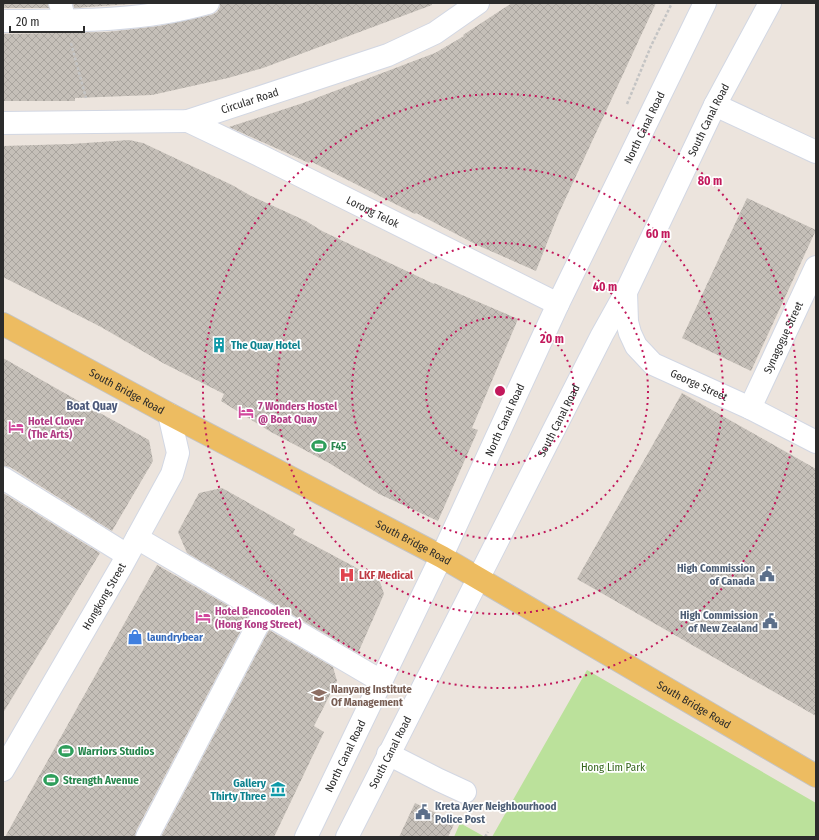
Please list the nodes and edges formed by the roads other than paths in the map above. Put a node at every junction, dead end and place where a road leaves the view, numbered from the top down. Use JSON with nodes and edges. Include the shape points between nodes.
{"nodes":[{"id":1,"x":208,"y":3,"type":"edge"},
{"id":2,"x":478,"y":3,"type":"edge"},
{"id":3,"x":705,"y":3,"type":"edge"},
{"id":4,"x":770,"y":3,"type":"edge"},
{"id":5,"x":63,"y":12,"type":"edge"},
{"id":6,"x":3,"y":21,"type":"edge"},
{"id":7,"x":715,"y":105,"type":"junction"},
{"id":8,"x":188,"y":121,"type":"junction"},
{"id":9,"x":3,"y":123,"type":"edge"},
{"id":10,"x":816,"y":152,"type":"edge"},
{"id":11,"x":816,"y":267,"type":"edge"},
{"id":12,"x":626,"y":292,"type":"junction"},
{"id":13,"x":558,"y":304,"type":"junction"},
{"id":14,"x":3,"y":324,"type":"edge"},
{"id":15,"x":750,"y":408,"type":"junction"},
{"id":16,"x":169,"y":414,"type":"junction"},
{"id":17,"x":816,"y":442,"type":"edge"},
{"id":18,"x":3,"y":478,"type":"edge"},
{"id":19,"x":132,"y":546,"type":"junction"},
{"id":20,"x":442,"y":557,"type":"junction"},
{"id":21,"x":479,"y":578,"type":"junction"},
{"id":22,"x":264,"y":613,"type":"junction"},
{"id":23,"x":381,"y":681,"type":"junction"},
{"id":24,"x":388,"y":754,"type":"junction"},
{"id":25,"x":3,"y":770,"type":"edge"},
{"id":26,"x":816,"y":776,"type":"edge"},
{"id":27,"x":465,"y":792,"type":"dead end"},
{"id":28,"x":146,"y":837,"type":"edge"},
{"id":29,"x":306,"y":837,"type":"edge"},
{"id":30,"x":347,"y":837,"type":"edge"}],
"edges":[{"from":1,"to":5,"type":"street","via":[[149,16],[118,19]]},
{"from":2,"to":8,"type":"street","name":"Circular Road","via":[[435,33],[388,55]]},
{"from":3,"to":13,"type":"street","name":"North Canal Road"},
{"from":4,"to":7,"type":"street","name":"South Canal Road"},
{"from":5,"to":6,"type":"street"},
{"from":7,"to":10,"type":"street"},
{"from":7,"to":12,"type":"street","name":"South Canal Road"},
{"from":8,"to":9,"type":"street","name":"Circular Road"},
{"from":8,"to":13,"type":"street","name":"Lorong Telok"},
{"from":11,"to":15,"type":"street","name":"Synagogue Street"},
{"from":12,"to":15,"type":"street","name":"George Street","via":[[630,333],[644,356],[666,370]]},
{"from":12,"to":21,"type":"street","name":"South Canal Road"},
{"from":13,"to":20,"type":"street","name":"North Canal Road"},
{"from":14,"to":16,"type":"main road","name":"South Bridge Road"},
{"from":15,"to":17,"type":"street","name":"George Street"},
{"from":16,"to":19,"type":"street","name":"Hongkong Street","via":[[178,453],[172,474]]},
{"from":16,"to":20,"type":"main road","name":"South Bridge Road"},
{"from":18,"to":19,"type":"street"},
{"from":19,"to":22,"type":"street"},
{"from":19,"to":25,"type":"street","name":"Hongkong Street"},
{"from":20,"to":21,"type":"main road","name":"South Bridge Road"},
{"from":20,"to":23,"type":"street","name":"North Canal Road"},
{"from":21,"to":24,"type":"street","name":"South Canal Road"},
{"from":21,"to":26,"type":"main road","name":"South Bridge Road"},
{"from":22,"to":23,"type":"street"},
{"from":22,"to":28,"type":"street"},
{"from":23,"to":29,"type":"street","name":"North Canal Road"},
{"from":24,"to":27,"type":"street"},
{"from":24,"to":30,"type":"street","name":"South Canal Road"}]}
